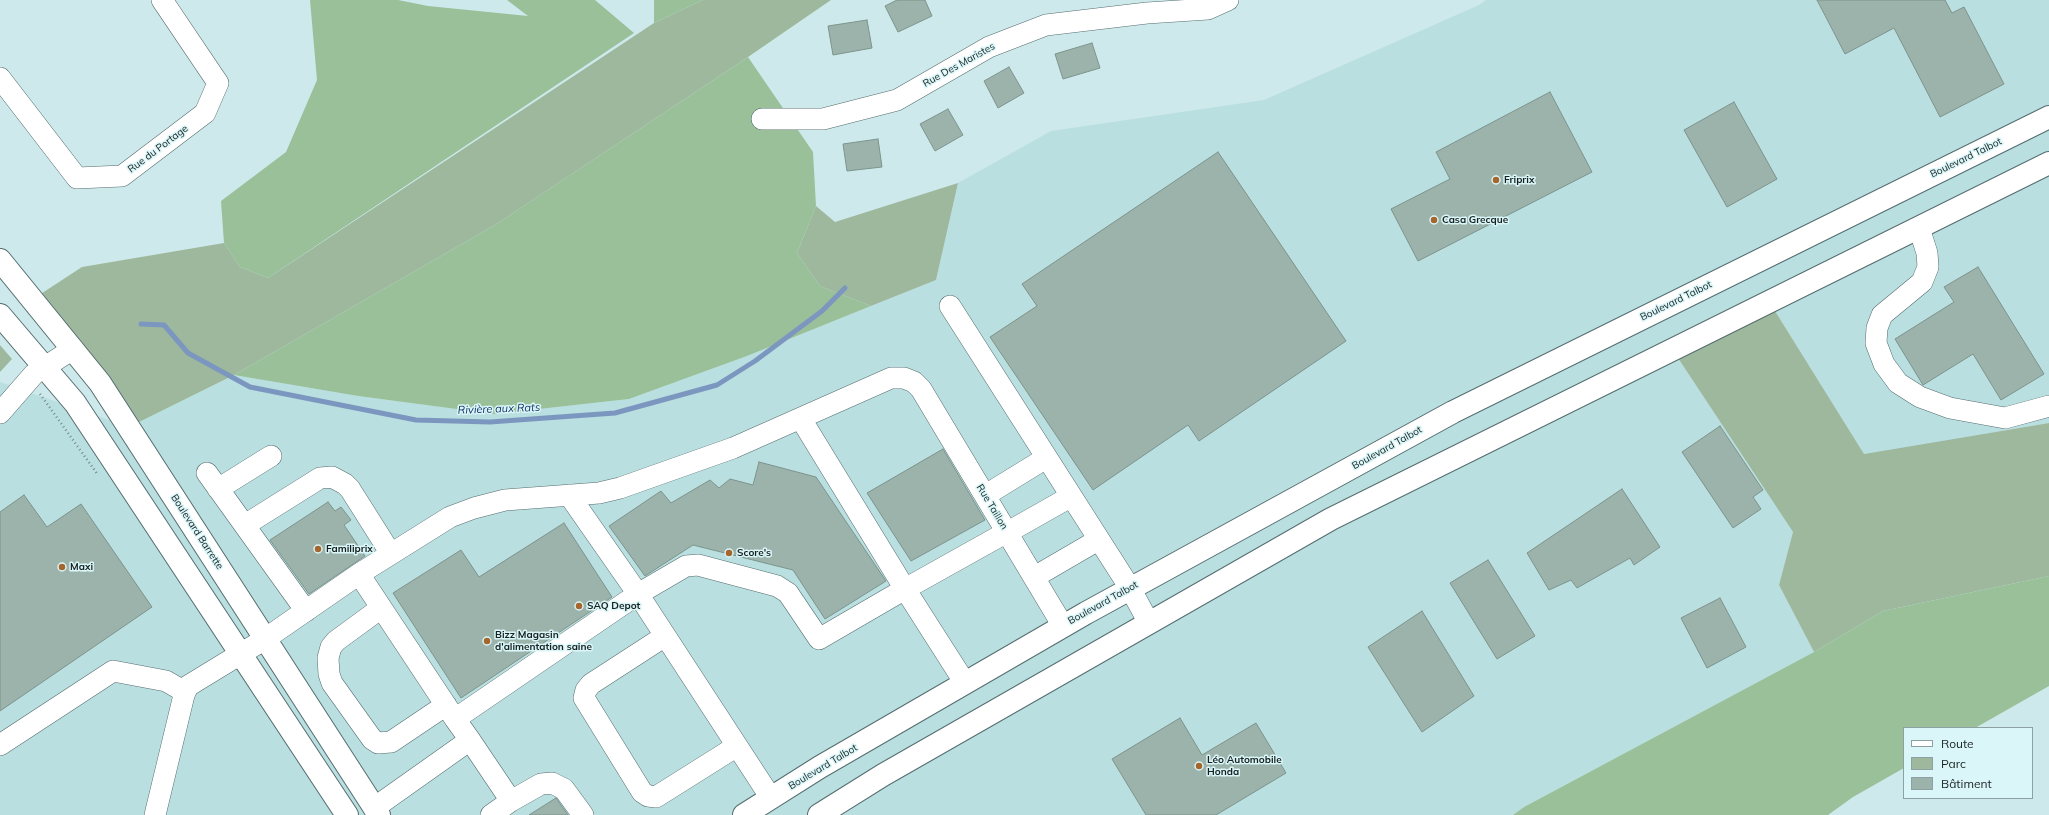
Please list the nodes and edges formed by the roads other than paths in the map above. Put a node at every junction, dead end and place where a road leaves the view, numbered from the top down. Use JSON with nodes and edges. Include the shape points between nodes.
{"nodes":[{"id":1,"x":162,"y":0,"type":"edge"},
{"id":2,"x":1228,"y":0,"type":"edge"},
{"id":3,"x":0,"y":78,"type":"edge"},
{"id":4,"x":2049,"y":117,"type":"edge"},
{"id":5,"x":762,"y":119,"type":"dead end"},
{"id":6,"x":2049,"y":163,"type":"edge"},
{"id":7,"x":1919,"y":228,"type":"junction"},
{"id":8,"x":0,"y":260,"type":"edge"},
{"id":9,"x":950,"y":306,"type":"dead end"},
{"id":10,"x":0,"y":316,"type":"edge"},
{"id":11,"x":73,"y":349,"type":"junction"},
{"id":12,"x":44,"y":367,"type":"junction"},
{"id":13,"x":2049,"y":406,"type":"edge"},
{"id":14,"x":0,"y":413,"type":"edge"},
{"id":15,"x":801,"y":418,"type":"junction"},
{"id":16,"x":271,"y":456,"type":"dead end"},
{"id":17,"x":1046,"y":458,"type":"junction"},
{"id":18,"x":994,"y":490,"type":"dead end"},
{"id":19,"x":569,"y":495,"type":"junction"},
{"id":20,"x":1070,"y":497,"type":"junction"},
{"id":21,"x":245,"y":525,"type":"junction"},
{"id":22,"x":1012,"y":529,"type":"junction"},
{"id":23,"x":1098,"y":540,"type":"junction"},
{"id":24,"x":391,"y":554,"type":"junction"},
{"id":25,"x":1043,"y":572,"type":"dead end"},
{"id":26,"x":359,"y":574,"type":"junction"},
{"id":27,"x":905,"y":588,"type":"junction"},
{"id":28,"x":1130,"y":588,"type":"junction"},
{"id":29,"x":638,"y":594,"type":"junction"},
{"id":30,"x":381,"y":608,"type":"junction"},
{"id":31,"x":306,"y":611,"type":"junction"},
{"id":32,"x":1149,"y":623,"type":"junction"},
{"id":33,"x":1063,"y":626,"type":"junction"},
{"id":34,"x":665,"y":636,"type":"junction"},
{"id":35,"x":265,"y":638,"type":"junction"},
{"id":36,"x":241,"y":654,"type":"junction"},
{"id":37,"x":965,"y":683,"type":"junction"},
{"id":38,"x":185,"y":692,"type":"junction"},
{"id":39,"x":451,"y":712,"type":"junction"},
{"id":40,"x":470,"y":740,"type":"junction"},
{"id":41,"x":0,"y":745,"type":"edge"},
{"id":42,"x":737,"y":746,"type":"junction"},
{"id":43,"x":771,"y":798,"type":"junction"},
{"id":44,"x":511,"y":801,"type":"junction"},
{"id":45,"x":376,"y":811,"type":"edge"},
{"id":46,"x":155,"y":815,"type":"edge"},
{"id":47,"x":347,"y":815,"type":"edge"},
{"id":48,"x":491,"y":815,"type":"edge"},
{"id":49,"x":583,"y":815,"type":"edge"},
{"id":50,"x":744,"y":815,"type":"edge"},
{"id":51,"x":819,"y":815,"type":"edge"}],
"edges":[{"from":1,"to":3,"type":"street","name":"Rue du Portage","via":[[218,83],[205,113],[122,176],[77,178]]},
{"from":2,"to":5,"type":"street","name":"Rue Des Maristes","via":[[1208,9],[1147,13],[1046,25],[989,47],[898,100],[823,119]]},
{"from":4,"to":28,"type":"main road","name":"Boulevard Talbot","via":[[1453,412]]},
{"from":6,"to":7,"type":"main road"},
{"from":7,"to":13,"type":"street","via":[[1927,253],[1926,275],[1922,282],[1882,315],[1877,328],[1876,343],[1889,371],[1898,383],[1920,397],[1950,408],[2005,418]]},
{"from":7,"to":32,"type":"main road","via":[[1331,519]]},
{"from":8,"to":11,"type":"main road","name":"Boulevard Barrette"},
{"from":9,"to":17,"type":"street"},
{"from":10,"to":12,"type":"main road"},
{"from":11,"to":12,"type":"street"},
{"from":11,"to":35,"type":"main road","name":"Boulevard Barrette","via":[[100,383]]},
{"from":12,"to":14,"type":"street","via":[[29,378]]},
{"from":12,"to":36,"type":"main road","via":[[75,403]]},
{"from":15,"to":19,"type":"street","via":[[733,448],[620,488],[599,493]]},
{"from":15,"to":22,"type":"street","name":"Rue Taillon","via":[[891,378],[904,378],[914,382]]},
{"from":15,"to":27,"type":"street"},
{"from":16,"to":21,"type":"street","via":[[212,481]]},
{"from":17,"to":18,"type":"street"},
{"from":17,"to":20,"type":"street"},
{"from":19,"to":24,"type":"street","via":[[505,500],[474,508],[450,517]]},
{"from":19,"to":29,"type":"street"},
{"from":20,"to":22,"type":"street"},
{"from":20,"to":23,"type":"street"},
{"from":21,"to":24,"type":"street","via":[[320,478],[332,477],[350,489]]},
{"from":21,"to":31,"type":"street"},
{"from":22,"to":27,"type":"street"},
{"from":22,"to":33,"type":"street","name":"Rue Taillon"},
{"from":23,"to":25,"type":"street"},
{"from":23,"to":28,"type":"street"},
{"from":24,"to":26,"type":"street"},
{"from":26,"to":30,"type":"street"},
{"from":26,"to":31,"type":"street"},
{"from":27,"to":29,"type":"street","via":[[819,638],[788,593],[782,589],[698,565],[686,566]]},
{"from":27,"to":37,"type":"street"},
{"from":28,"to":32,"type":"street"},
{"from":28,"to":33,"type":"main road","name":"Boulevard Talbot"},
{"from":29,"to":34,"type":"street"},
{"from":29,"to":39,"type":"street"},
{"from":30,"to":39,"type":"street"},
{"from":30,"to":39,"type":"street","via":[[331,647],[328,658],[332,682],[372,739],[378,743],[391,742]]},
{"from":31,"to":35,"type":"street"},
{"from":32,"to":51,"type":"main road","via":[[883,775]]},
{"from":33,"to":37,"type":"main road","name":"Boulevard Talbot"},
{"from":34,"to":42,"type":"street"},
{"from":34,"to":42,"type":"street","via":[[591,684],[584,698],[642,792],[656,797]]},
{"from":35,"to":36,"type":"street"},
{"from":35,"to":45,"type":"main road","name":"Boulevard Barrette"},
{"from":36,"to":38,"type":"street","via":[[188,686]]},
{"from":36,"to":47,"type":"main road"},
{"from":37,"to":43,"type":"main road","name":"Boulevard Talbot"},
{"from":38,"to":41,"type":"street","via":[[166,681],[113,671]]},
{"from":38,"to":46,"type":"street"},
{"from":39,"to":40,"type":"street"},
{"from":40,"to":44,"type":"street"},
{"from":40,"to":45,"type":"street"},
{"from":42,"to":43,"type":"street"},
{"from":43,"to":50,"type":"main road","name":"Boulevard Talbot"},
{"from":44,"to":48,"type":"street"},
{"from":44,"to":49,"type":"street","via":[[541,784],[552,783],[564,789]]}]}
